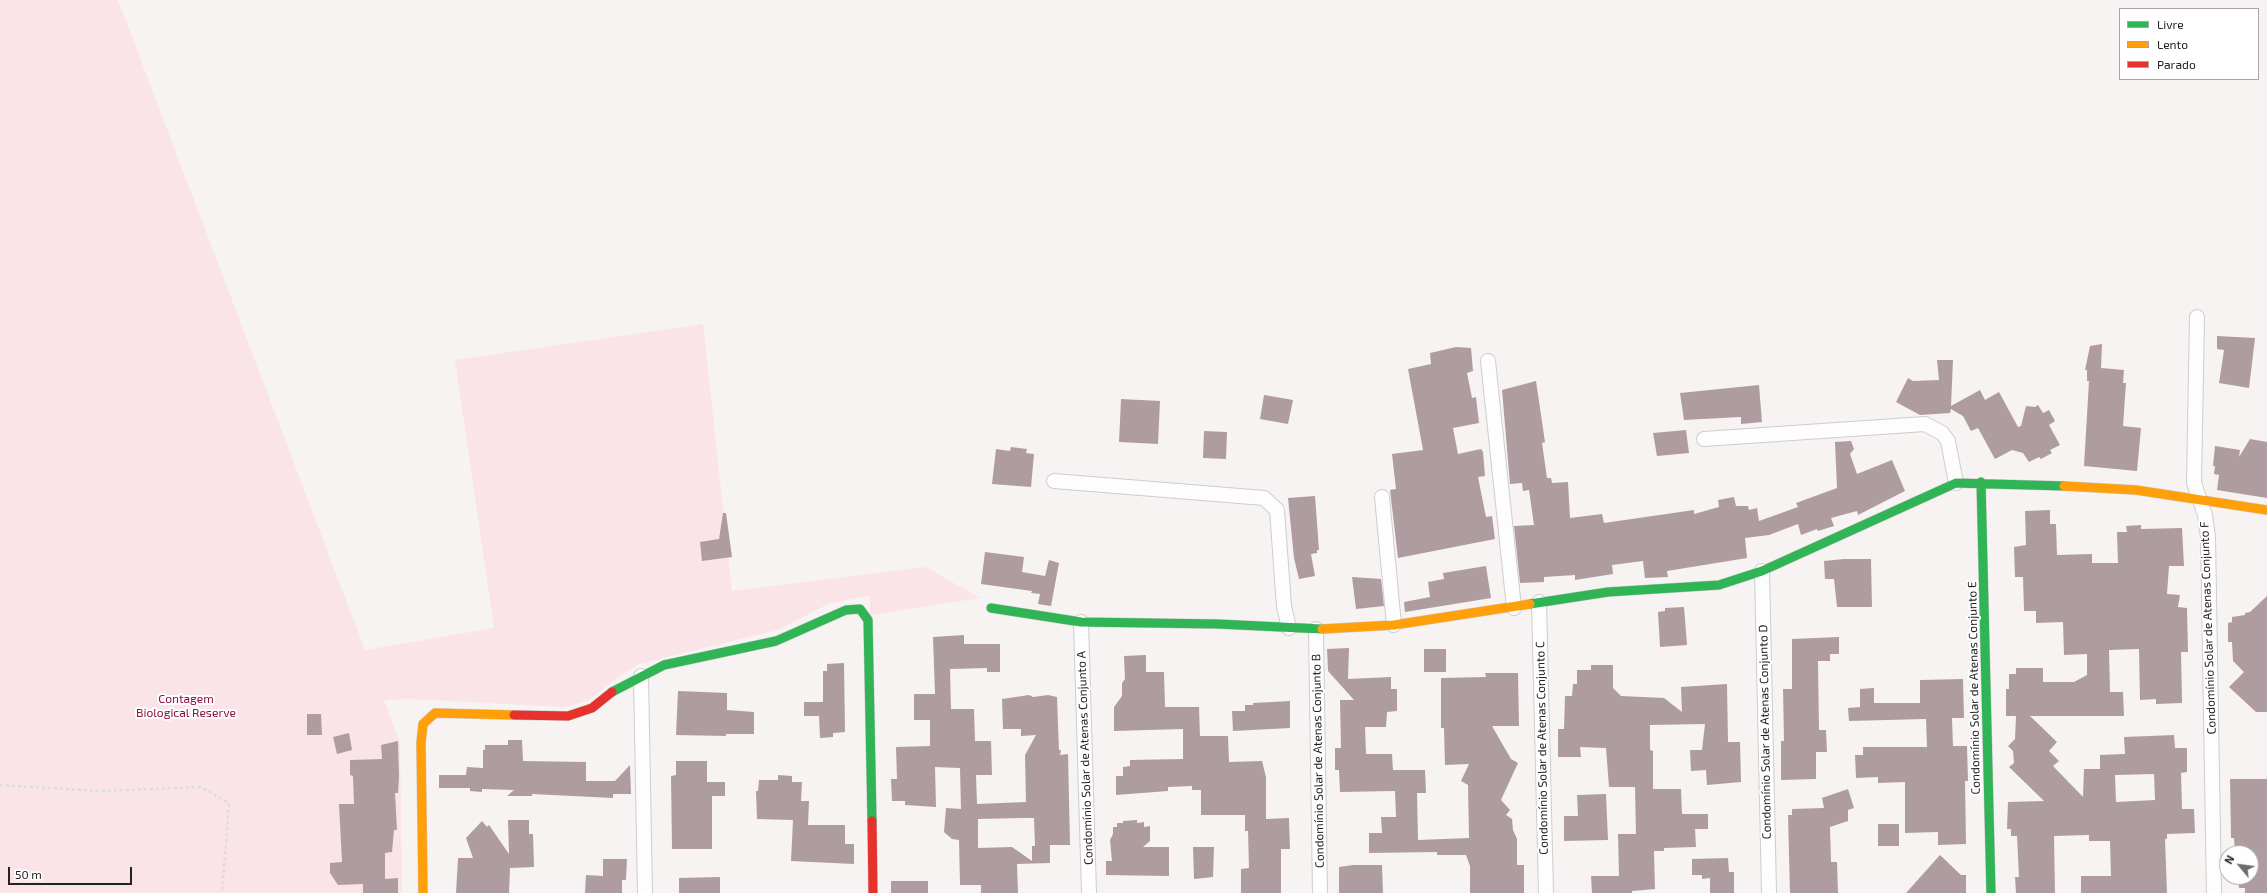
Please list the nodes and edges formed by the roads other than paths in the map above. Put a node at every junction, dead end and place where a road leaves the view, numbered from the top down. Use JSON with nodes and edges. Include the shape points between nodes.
{"nodes":[{"id":1,"x":2197,"y":317,"type":"dead end"},
{"id":2,"x":1488,"y":361,"type":"dead end"},
{"id":3,"x":1704,"y":439,"type":"dead end"},
{"id":4,"x":1054,"y":481,"type":"dead end"},
{"id":5,"x":1981,"y":482,"type":"junction"},
{"id":6,"x":1956,"y":483,"type":"junction"},
{"id":7,"x":1382,"y":497,"type":"dead end"},
{"id":8,"x":2201,"y":501,"type":"junction"},
{"id":9,"x":2267,"y":510,"type":"edge"},
{"id":10,"x":1762,"y":570,"type":"junction"},
{"id":11,"x":1539,"y":602,"type":"junction"},
{"id":12,"x":991,"y":608,"type":"dead end"},
{"id":13,"x":1514,"y":608,"type":"junction"},
{"id":14,"x":1081,"y":622,"type":"junction"},
{"id":15,"x":1394,"y":625,"type":"junction"},
{"id":16,"x":1289,"y":628,"type":"junction"},
{"id":17,"x":1316,"y":628,"type":"junction"},
{"id":18,"x":641,"y":676,"type":"junction"},
{"id":19,"x":424,"y":893,"type":"edge"},
{"id":20,"x":645,"y":893,"type":"edge"},
{"id":21,"x":873,"y":893,"type":"edge"},
{"id":22,"x":1089,"y":893,"type":"edge"},
{"id":23,"x":1320,"y":893,"type":"edge"},
{"id":24,"x":1546,"y":893,"type":"edge"},
{"id":25,"x":1769,"y":893,"type":"edge"},
{"id":26,"x":1991,"y":893,"type":"edge"},
{"id":27,"x":2214,"y":893,"type":"edge"}],
"edges":[{"from":1,"to":8,"type":"street","name":"Condomínio Solar de Atenas Conjunto F","via":[[2194,483]]},
{"from":2,"to":13,"type":"street"},
{"from":3,"to":6,"type":"street","via":[[1925,424],[1942,433],[1948,441]]},
{"from":4,"to":16,"type":"street","via":[[1264,498],[1277,510],[1284,606]]},
{"from":5,"to":6,"type":"street"},
{"from":5,"to":8,"type":"street","via":[[2136,490]]},
{"from":5,"to":26,"type":"street","name":"Condomínio Solar de Atenas Conjunto E"},
{"from":6,"to":10,"type":"street"},
{"from":7,"to":15,"type":"street"},
{"from":8,"to":9,"type":"street"},
{"from":8,"to":27,"type":"street","name":"Condomínio Solar de Atenas Conjunto F","via":[[2208,537]]},
{"from":10,"to":11,"type":"street","via":[[1719,584],[1608,592]]},
{"from":10,"to":25,"type":"street","name":"Condomínio Solar de Atenas Conjunto D"},
{"from":11,"to":13,"type":"street"},
{"from":11,"to":24,"type":"street","name":"Condomínio Solar de Atenas Conjunto C"},
{"from":12,"to":14,"type":"street"},
{"from":13,"to":15,"type":"street"},
{"from":14,"to":16,"type":"street"},
{"from":14,"to":22,"type":"street","name":"Condomínio Solar de Atenas Conjunto A"},
{"from":15,"to":17,"type":"street"},
{"from":16,"to":17,"type":"street"},
{"from":17,"to":23,"type":"street","name":"Condomínio Solar de Atenas Conjunto B"},
{"from":18,"to":19,"type":"street","via":[[615,690],[592,708],[568,716],[435,713],[422,724]]},
{"from":18,"to":20,"type":"street"},
{"from":18,"to":21,"type":"street","via":[[664,665],[776,641],[846,610],[860,609],[868,620]]}]}
